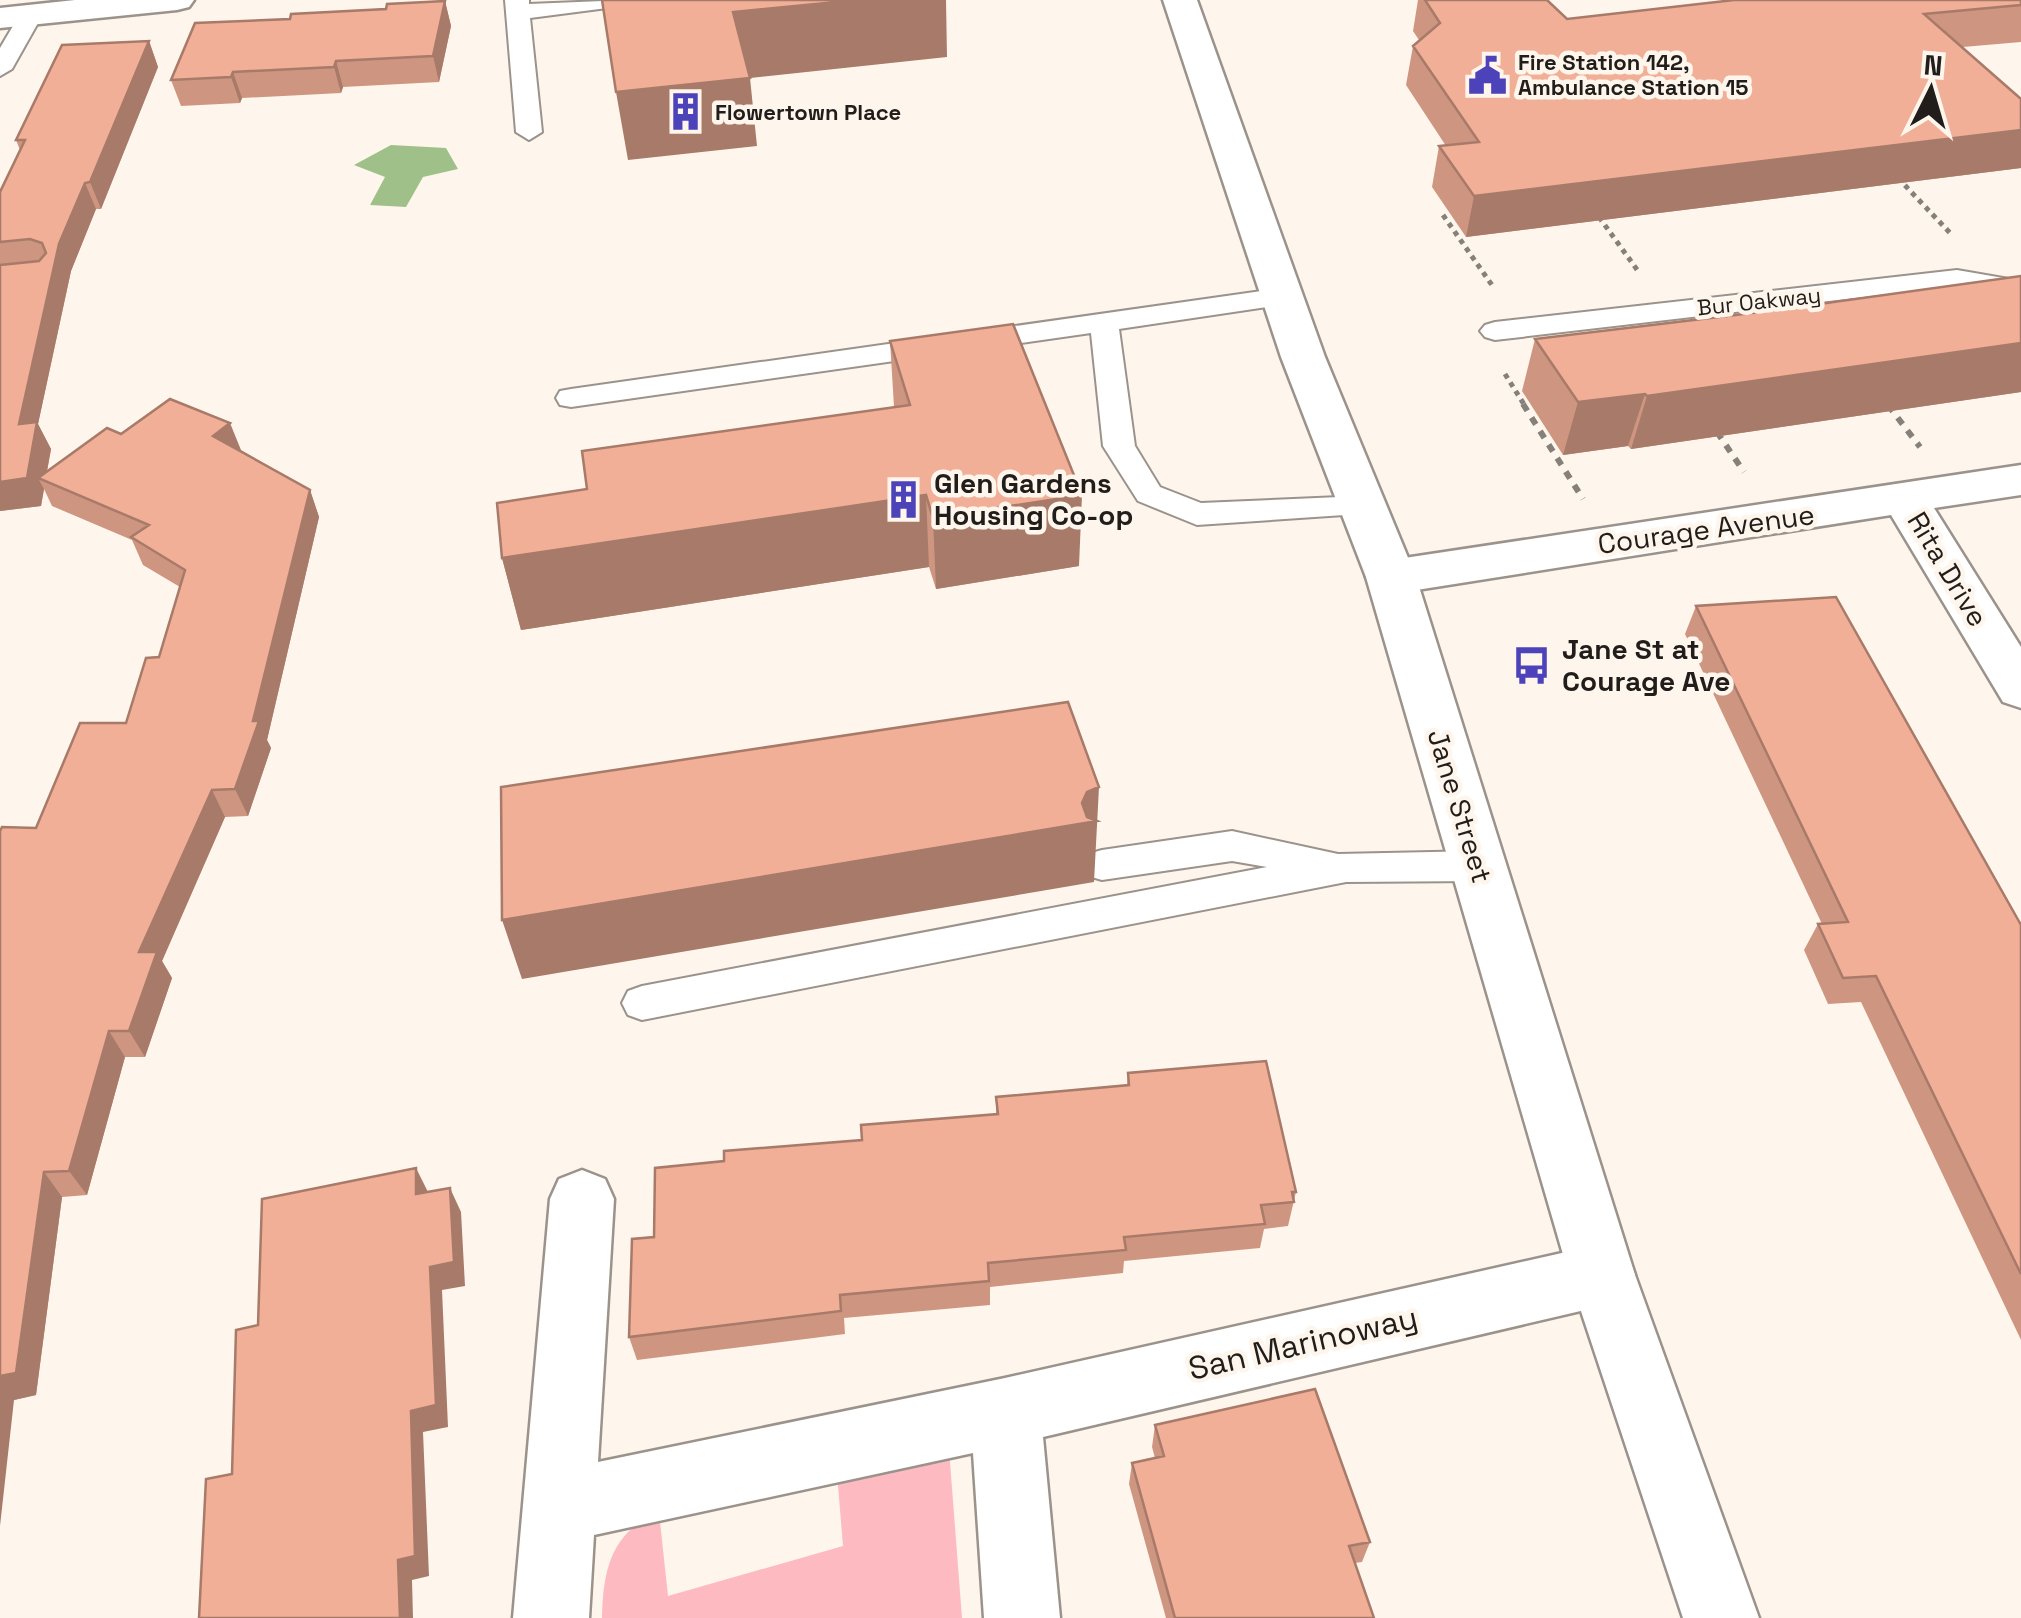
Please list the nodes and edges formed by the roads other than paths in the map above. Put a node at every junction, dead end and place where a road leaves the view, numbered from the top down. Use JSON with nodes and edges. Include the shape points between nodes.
{"nodes":[{"id":1,"x":177,"y":0,"type":"edge"},
{"id":2,"x":614,"y":0,"type":"edge"},
{"id":3,"x":1180,"y":0,"type":"edge"},
{"id":4,"x":517,"y":6,"type":"edge"},
{"id":5,"x":16,"y":16,"type":"edge"},
{"id":6,"x":0,"y":69,"type":"edge"},
{"id":7,"x":529,"y":132,"type":"dead end"},
{"id":8,"x":2008,"y":286,"type":"edge"},
{"id":9,"x":1283,"y":296,"type":"junction"},
{"id":10,"x":1104,"y":322,"type":"junction"},
{"id":11,"x":1495,"y":330,"type":"dead end"},
{"id":12,"x":571,"y":398,"type":"dead end"},
{"id":13,"x":2021,"y":480,"type":"edge"},
{"id":14,"x":1906,"y":499,"type":"junction"},
{"id":15,"x":1362,"y":506,"type":"junction"},
{"id":16,"x":1391,"y":577,"type":"junction"},
{"id":17,"x":2021,"y":689,"type":"edge"},
{"id":18,"x":1102,"y":865,"type":"dead end"},
{"id":19,"x":1478,"y":866,"type":"junction"},
{"id":20,"x":1346,"y":867,"type":"junction"},
{"id":21,"x":642,"y":1003,"type":"dead end"},
{"id":22,"x":582,"y":1199,"type":"dead end"},
{"id":23,"x":1602,"y":1274,"type":"junction"},
{"id":24,"x":1006,"y":1412,"type":"junction"},
{"id":25,"x":561,"y":1506,"type":"junction"},
{"id":26,"x":552,"y":1618,"type":"edge"},
{"id":27,"x":1022,"y":1618,"type":"edge"},
{"id":28,"x":1721,"y":1618,"type":"edge"}],
"edges":[{"from":1,"to":5,"type":"street"},
{"from":2,"to":4,"type":"lane"},
{"from":3,"to":9,"type":"street","name":"Jane Street"},
{"from":4,"to":7,"type":"lane"},
{"from":5,"to":6,"type":"lane"},
{"from":8,"to":11,"type":"lane","name":"Bur Oakway","via":[[1957,278]]},
{"from":9,"to":10,"type":"lane"},
{"from":9,"to":15,"type":"street","name":"Jane Street"},
{"from":10,"to":12,"type":"lane"},
{"from":10,"to":15,"type":"lane","via":[[1119,446],[1149,494],[1197,514]]},
{"from":13,"to":14,"type":"street","name":"Courage Avenue"},
{"from":14,"to":16,"type":"street","name":"Courage Avenue"},
{"from":14,"to":17,"type":"street","name":"Rita Drive"},
{"from":15,"to":16,"type":"street","name":"Jane Street"},
{"from":16,"to":19,"type":"street","name":"Jane Street"},
{"from":18,"to":20,"type":"lane","via":[[1232,846]]},
{"from":19,"to":20,"type":"lane"},
{"from":19,"to":23,"type":"street","name":"Jane Street"},
{"from":20,"to":21,"type":"lane"},
{"from":22,"to":25,"type":"street"},
{"from":23,"to":24,"type":"street","name":"San Marinoway"},
{"from":23,"to":28,"type":"street","name":"Jane Street"},
{"from":24,"to":25,"type":"street","name":"San Marinoway"},
{"from":24,"to":27,"type":"street"},
{"from":25,"to":26,"type":"street"}]}
